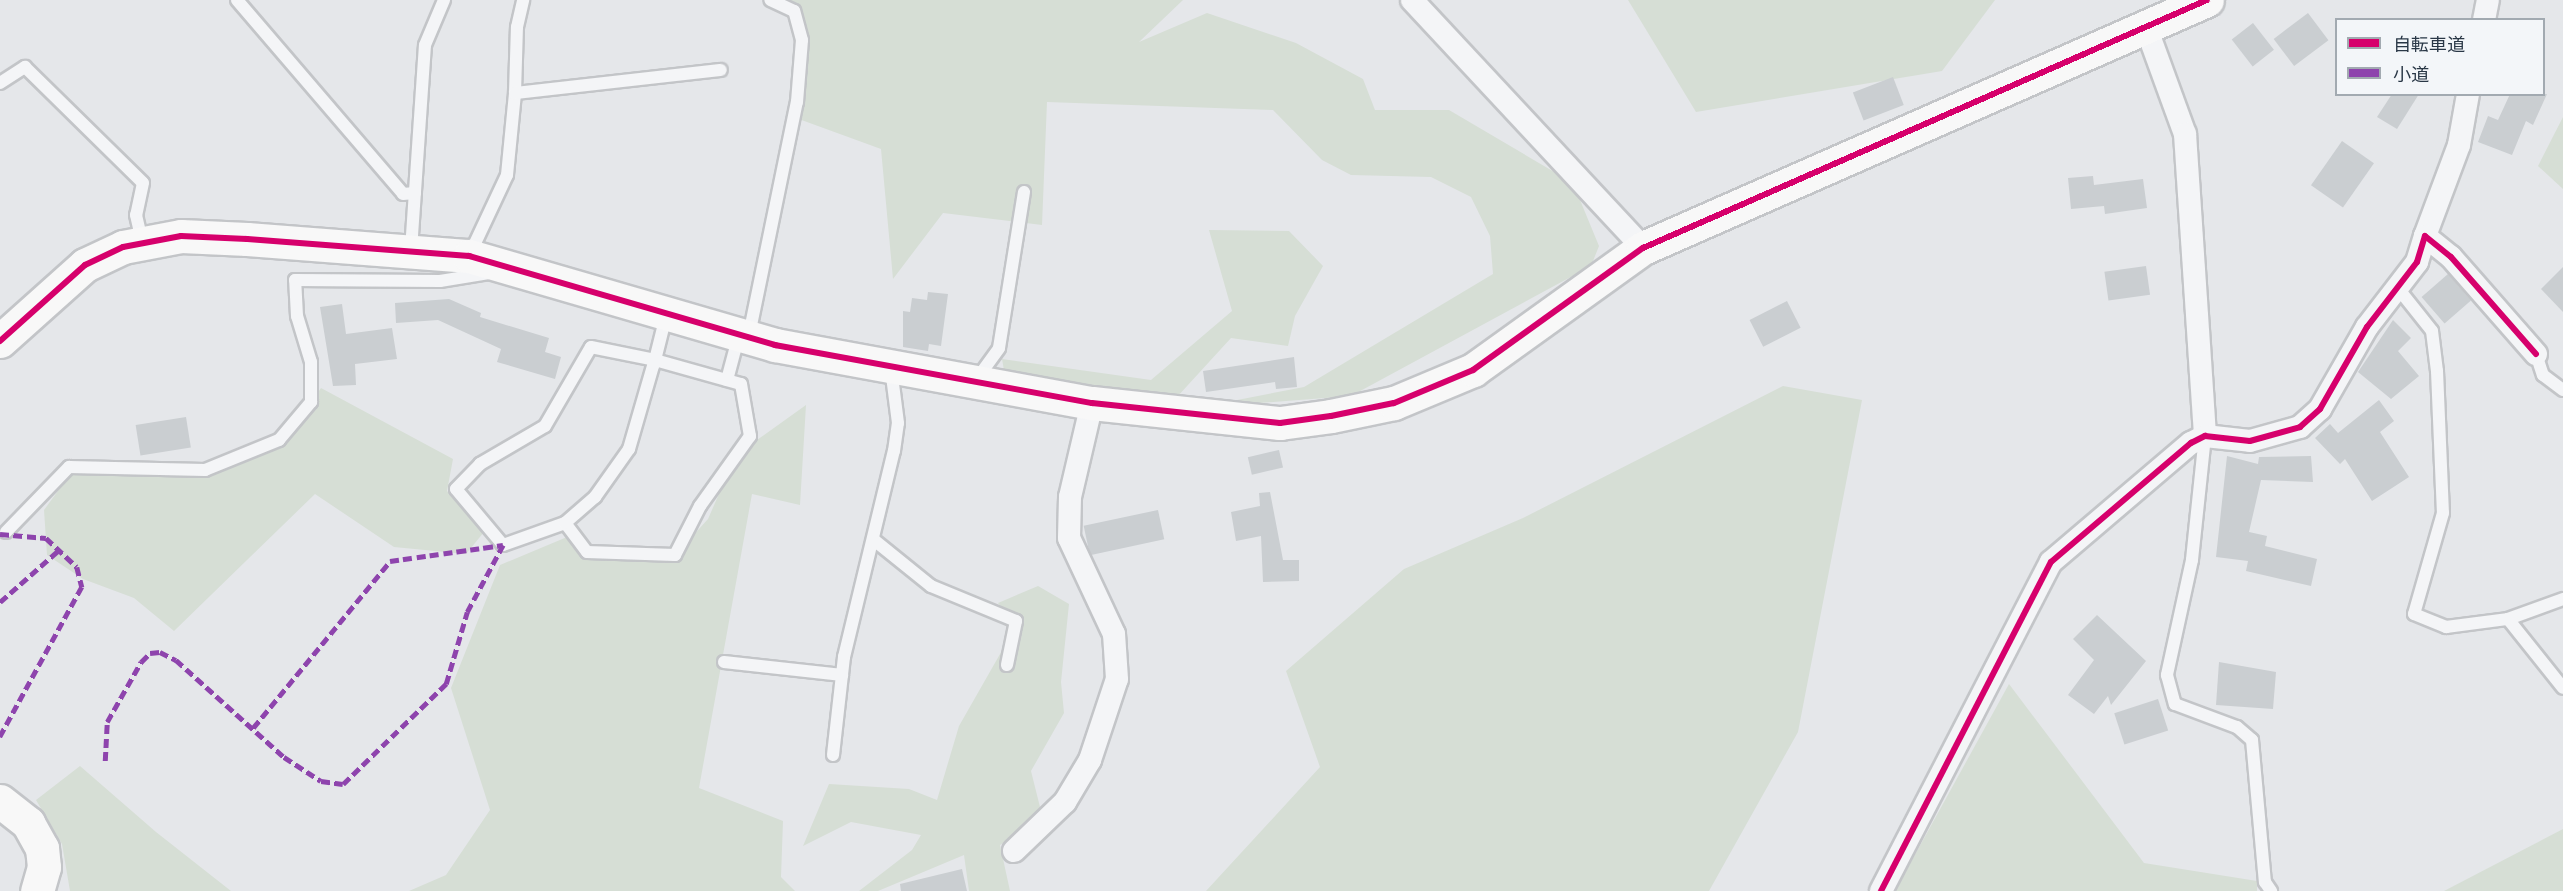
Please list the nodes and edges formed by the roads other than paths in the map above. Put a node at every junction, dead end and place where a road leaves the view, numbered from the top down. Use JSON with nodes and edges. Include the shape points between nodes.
{"nodes":[{"id":1,"x":237,"y":0,"type":"edge"},
{"id":2,"x":444,"y":0,"type":"edge"},
{"id":3,"x":523,"y":0,"type":"edge"},
{"id":4,"x":770,"y":0,"type":"edge"},
{"id":5,"x":1412,"y":0,"type":"edge"},
{"id":6,"x":2207,"y":0,"type":"edge"},
{"id":7,"x":2488,"y":0,"type":"edge"},
{"id":8,"x":2484,"y":18,"type":"edge"},
{"id":9,"x":2146,"y":27,"type":"junction"},
{"id":10,"x":721,"y":70,"type":"dead end"},
{"id":11,"x":0,"y":83,"type":"edge"},
{"id":12,"x":515,"y":93,"type":"junction"},
{"id":13,"x":2468,"y":96,"type":"edge"},
{"id":14,"x":1024,"y":192,"type":"dead end"},
{"id":15,"x":415,"y":193,"type":"junction"},
{"id":16,"x":2425,"y":236,"type":"junction"},
{"id":17,"x":142,"y":243,"type":"junction"},
{"id":18,"x":1643,"y":248,"type":"junction"},
{"id":19,"x":411,"y":251,"type":"junction"},
{"id":20,"x":469,"y":256,"type":"junction"},
{"id":21,"x":524,"y":268,"type":"junction"},
{"id":22,"x":2397,"y":287,"type":"junction"},
{"id":23,"x":667,"y":312,"type":"junction"},
{"id":24,"x":744,"y":335,"type":"junction"},
{"id":25,"x":0,"y":341,"type":"edge"},
{"id":26,"x":2536,"y":354,"type":"joint"},
{"id":27,"x":655,"y":360,"type":"junction"},
{"id":28,"x":890,"y":364,"type":"junction"},
{"id":29,"x":727,"y":380,"type":"junction"},
{"id":30,"x":975,"y":381,"type":"junction"},
{"id":31,"x":2563,"y":390,"type":"edge"},
{"id":32,"x":1092,"y":403,"type":"junction"},
{"id":33,"x":2205,"y":436,"type":"junction"},
{"id":34,"x":565,"y":523,"type":"junction"},
{"id":35,"x":6,"y":532,"type":"dead end"},
{"id":36,"x":874,"y":540,"type":"junction"},
{"id":37,"x":2563,"y":599,"type":"edge"},
{"id":38,"x":2508,"y":619,"type":"junction"},
{"id":39,"x":724,"y":662,"type":"dead end"},
{"id":40,"x":1007,"y":665,"type":"dead end"},
{"id":41,"x":842,"y":675,"type":"junction"},
{"id":42,"x":2563,"y":688,"type":"edge"},
{"id":43,"x":833,"y":756,"type":"dead end"},
{"id":44,"x":0,"y":801,"type":"edge"},
{"id":45,"x":1014,"y":851,"type":"dead end"},
{"id":46,"x":37,"y":891,"type":"edge"},
{"id":47,"x":1881,"y":891,"type":"edge"},
{"id":48,"x":2271,"y":891,"type":"edge"}],
"edges":[{"from":1,"to":15,"type":"lane","via":[[403,194]]},
{"from":2,"to":15,"type":"lane","via":[[426,45]]},
{"from":3,"to":12,"type":"lane","via":[[517,27]]},
{"from":4,"to":24,"type":"lane","via":[[794,11],[802,40],[797,102]]},
{"from":5,"to":18,"type":"street"},
{"from":6,"to":9,"type":"street"},
{"from":7,"to":8,"type":"street"},
{"from":9,"to":18,"type":"street"},
{"from":9,"to":33,"type":"street","via":[[2185,135]]},
{"from":10,"to":12,"type":"lane"},
{"from":11,"to":17,"type":"lane","via":[[25,67],[143,183],[136,215]]},
{"from":12,"to":20,"type":"lane","via":[[507,175]]},
{"from":13,"to":16,"type":"street","via":[[2459,145]]},
{"from":14,"to":30,"type":"lane","via":[[999,348]]},
{"from":15,"to":19,"type":"lane"},
{"from":16,"to":22,"type":"street","via":[[2417,262]]},
{"from":16,"to":26,"type":"street","via":[[2451,257]]},
{"from":17,"to":19,"type":"street","via":[[182,236]]},
{"from":17,"to":25,"type":"street","via":[[86,265]]},
{"from":18,"to":32,"type":"street","via":[[1473,370],[1394,403],[1280,423]]},
{"from":19,"to":20,"type":"street"},
{"from":20,"to":21,"type":"street"},
{"from":21,"to":23,"type":"street"},
{"from":21,"to":35,"type":"lane","via":[[440,281],[295,280],[297,316],[310,362],[311,402],[279,440],[205,470],[69,467]]},
{"from":22,"to":33,"type":"street","via":[[2320,409],[2300,427],[2250,441]]},
{"from":22,"to":38,"type":"lane","via":[[2432,331],[2437,371],[2443,513],[2414,614],[2446,627]]},
{"from":23,"to":24,"type":"street"},
{"from":23,"to":27,"type":"lane"},
{"from":24,"to":28,"type":"street"},
{"from":24,"to":29,"type":"lane"},
{"from":26,"to":31,"type":"lane","via":[[2543,375]]},
{"from":27,"to":29,"type":"lane"},
{"from":27,"to":34,"type":"lane","via":[[629,449],[595,497]]},
{"from":27,"to":34,"type":"lane","via":[[591,347],[545,426],[480,464],[456,489],[503,545]]},
{"from":28,"to":30,"type":"street"},
{"from":28,"to":36,"type":"lane","via":[[898,423]]},
{"from":29,"to":34,"type":"lane","via":[[741,384],[750,436],[700,506],[675,555],[586,552]]},
{"from":30,"to":32,"type":"street"},
{"from":32,"to":45,"type":"street","via":[[1070,497],[1069,538],[1114,634],[1117,679],[1090,760],[1065,802]]},
{"from":33,"to":47,"type":"street","via":[[2051,562]]},
{"from":33,"to":48,"type":"lane","via":[[2192,560],[2167,675],[2175,704],[2237,727],[2252,740],[2265,882]]},
{"from":36,"to":40,"type":"lane","via":[[931,586],[1016,621]]},
{"from":36,"to":41,"type":"lane"},
{"from":37,"to":38,"type":"lane"},
{"from":38,"to":42,"type":"lane"},
{"from":39,"to":41,"type":"lane"},
{"from":41,"to":43,"type":"lane"},
{"from":44,"to":46,"type":"street","via":[[28,823],[42,848],[44,867]]}]}
